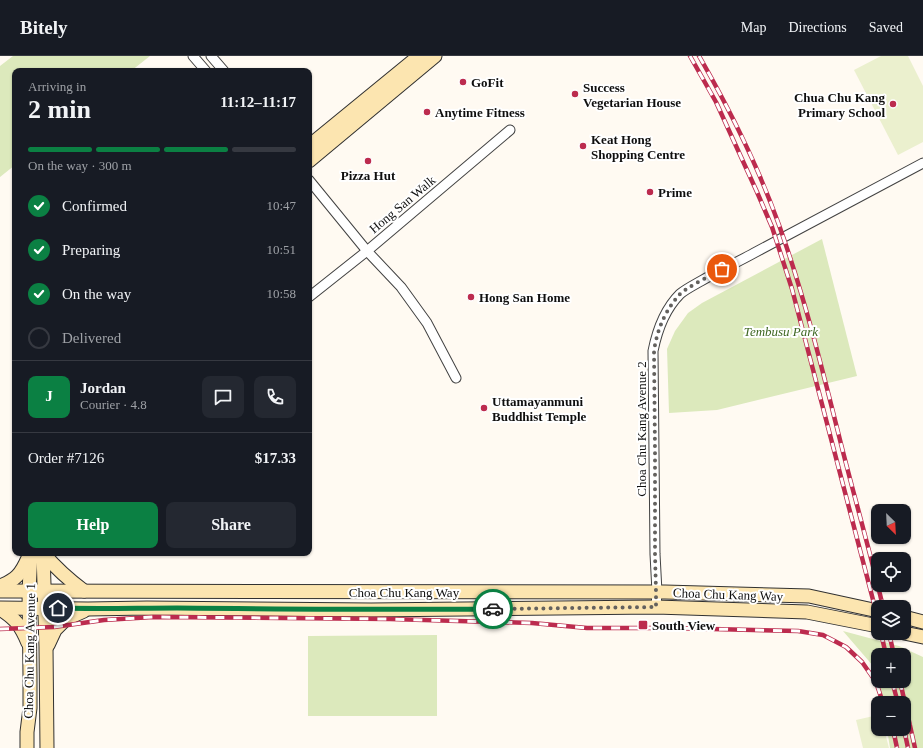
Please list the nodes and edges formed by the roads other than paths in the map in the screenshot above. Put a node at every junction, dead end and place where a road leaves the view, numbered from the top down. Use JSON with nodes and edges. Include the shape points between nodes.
{"nodes":[{"id":1,"x":193,"y":56,"type":"edge"},
{"id":2,"x":212,"y":56,"type":"edge"},
{"id":3,"x":418,"y":56,"type":"edge"},
{"id":4,"x":435,"y":56,"type":"edge"},
{"id":5,"x":203,"y":68,"type":"edge"},
{"id":6,"x":222,"y":68,"type":"edge"},
{"id":7,"x":510,"y":130,"type":"dead end"},
{"id":8,"x":326,"y":131,"type":"junction"},
{"id":9,"x":312,"y":133,"type":"edge"},
{"id":10,"x":312,"y":143,"type":"edge"},
{"id":11,"x":312,"y":158,"type":"edge"},
{"id":12,"x":923,"y":163,"type":"edge"},
{"id":13,"x":312,"y":184,"type":"edge"},
{"id":14,"x":367,"y":251,"type":"junction"},
{"id":15,"x":312,"y":294,"type":"edge"},
{"id":16,"x":456,"y":378,"type":"dead end"},
{"id":17,"x":30,"y":556,"type":"edge"},
{"id":18,"x":31,"y":556,"type":"edge"},
{"id":19,"x":43,"y":556,"type":"edge"},
{"id":20,"x":46,"y":556,"type":"edge"},
{"id":21,"x":0,"y":586,"type":"edge"},
{"id":22,"x":0,"y":591,"type":"edge"},
{"id":23,"x":29,"y":591,"type":"junction"},
{"id":24,"x":44,"y":591,"type":"junction"},
{"id":25,"x":84,"y":591,"type":"junction"},
{"id":26,"x":656,"y":592,"type":"junction"},
{"id":27,"x":656,"y":607,"type":"junction"},
{"id":28,"x":45,"y":608,"type":"junction"},
{"id":29,"x":0,"y":609,"type":"edge"},
{"id":30,"x":29,"y":609,"type":"junction"},
{"id":31,"x":88,"y":609,"type":"junction"},
{"id":32,"x":871,"y":609,"type":"edge"},
{"id":33,"x":911,"y":618,"type":"edge"},
{"id":34,"x":923,"y":622,"type":"edge"},
{"id":35,"x":871,"y":625,"type":"edge"},
{"id":36,"x":911,"y":634,"type":"edge"},
{"id":37,"x":923,"y":637,"type":"edge"},
{"id":38,"x":46,"y":647,"type":"junction"},
{"id":39,"x":30,"y":649,"type":"junction"},
{"id":40,"x":27,"y":748,"type":"edge"},
{"id":41,"x":47,"y":748,"type":"edge"}],
"edges":[{"from":1,"to":5,"type":"street"},
{"from":2,"to":6,"type":"street"},
{"from":3,"to":8,"type":"main road"},
{"from":4,"to":11,"type":"main road"},
{"from":7,"to":14,"type":"street","name":"Hong San Walk"},
{"from":8,"to":9,"type":"main road"},
{"from":8,"to":10,"type":"main road"},
{"from":12,"to":26,"type":"street","name":"Choa Chu Kang Avenue 2","via":[[691,287],[680,295],[666,313],[658,330],[654,351]]},
{"from":13,"to":14,"type":"street"},
{"from":14,"to":15,"type":"street","name":"Hong San Walk"},
{"from":14,"to":16,"type":"street","via":[[401,287],[427,323]]},
{"from":17,"to":21,"type":"main road","via":[[18,577]]},
{"from":18,"to":23,"type":"main road","name":"Choa Chu Kang Avenue 1"},
{"from":19,"to":24,"type":"main road","name":"Choa Chu Kang Avenue 1"},
{"from":20,"to":25,"type":"main road"},
{"from":22,"to":23,"type":"main road","name":"Choa Chu Kang Way"},
{"from":23,"to":24,"type":"main road","name":"Choa Chu Kang Way"},
{"from":23,"to":30,"type":"main road","name":"Choa Chu Kang Avenue 1"},
{"from":24,"to":25,"type":"main road","name":"Choa Chu Kang Way"},
{"from":24,"to":28,"type":"main road","name":"Choa Chu Kang Avenue 1"},
{"from":25,"to":26,"type":"main road","name":"Choa Chu Kang Way"},
{"from":26,"to":27,"type":"street","name":"Choa Chu Kang Avenue 2"},
{"from":26,"to":32,"type":"main road","name":"Choa Chu Kang Way","via":[[809,596]]},
{"from":27,"to":31,"type":"main road","name":"Choa Chu Kang Way"},
{"from":27,"to":35,"type":"main road","name":"Choa Chu Kang Way","via":[[807,612]]},
{"from":28,"to":30,"type":"main road","name":"Choa Chu Kang Way"},
{"from":28,"to":31,"type":"main road","name":"Choa Chu Kang Way"},
{"from":28,"to":38,"type":"main road","name":"Choa Chu Kang Avenue 1"},
{"from":29,"to":30,"type":"main road","name":"Choa Chu Kang Way"},
{"from":29,"to":39,"type":"main road","via":[[17,621]]},
{"from":30,"to":39,"type":"main road","name":"Choa Chu Kang Avenue 1"},
{"from":31,"to":38,"type":"main road","via":[[66,619],[55,630]]},
{"from":33,"to":34,"type":"main road"},
{"from":36,"to":37,"type":"main road"},
{"from":38,"to":41,"type":"main road","name":"Choa Chu Kang Avenue 1"},
{"from":39,"to":40,"type":"main road","name":"Choa Chu Kang Avenue 1"}]}
